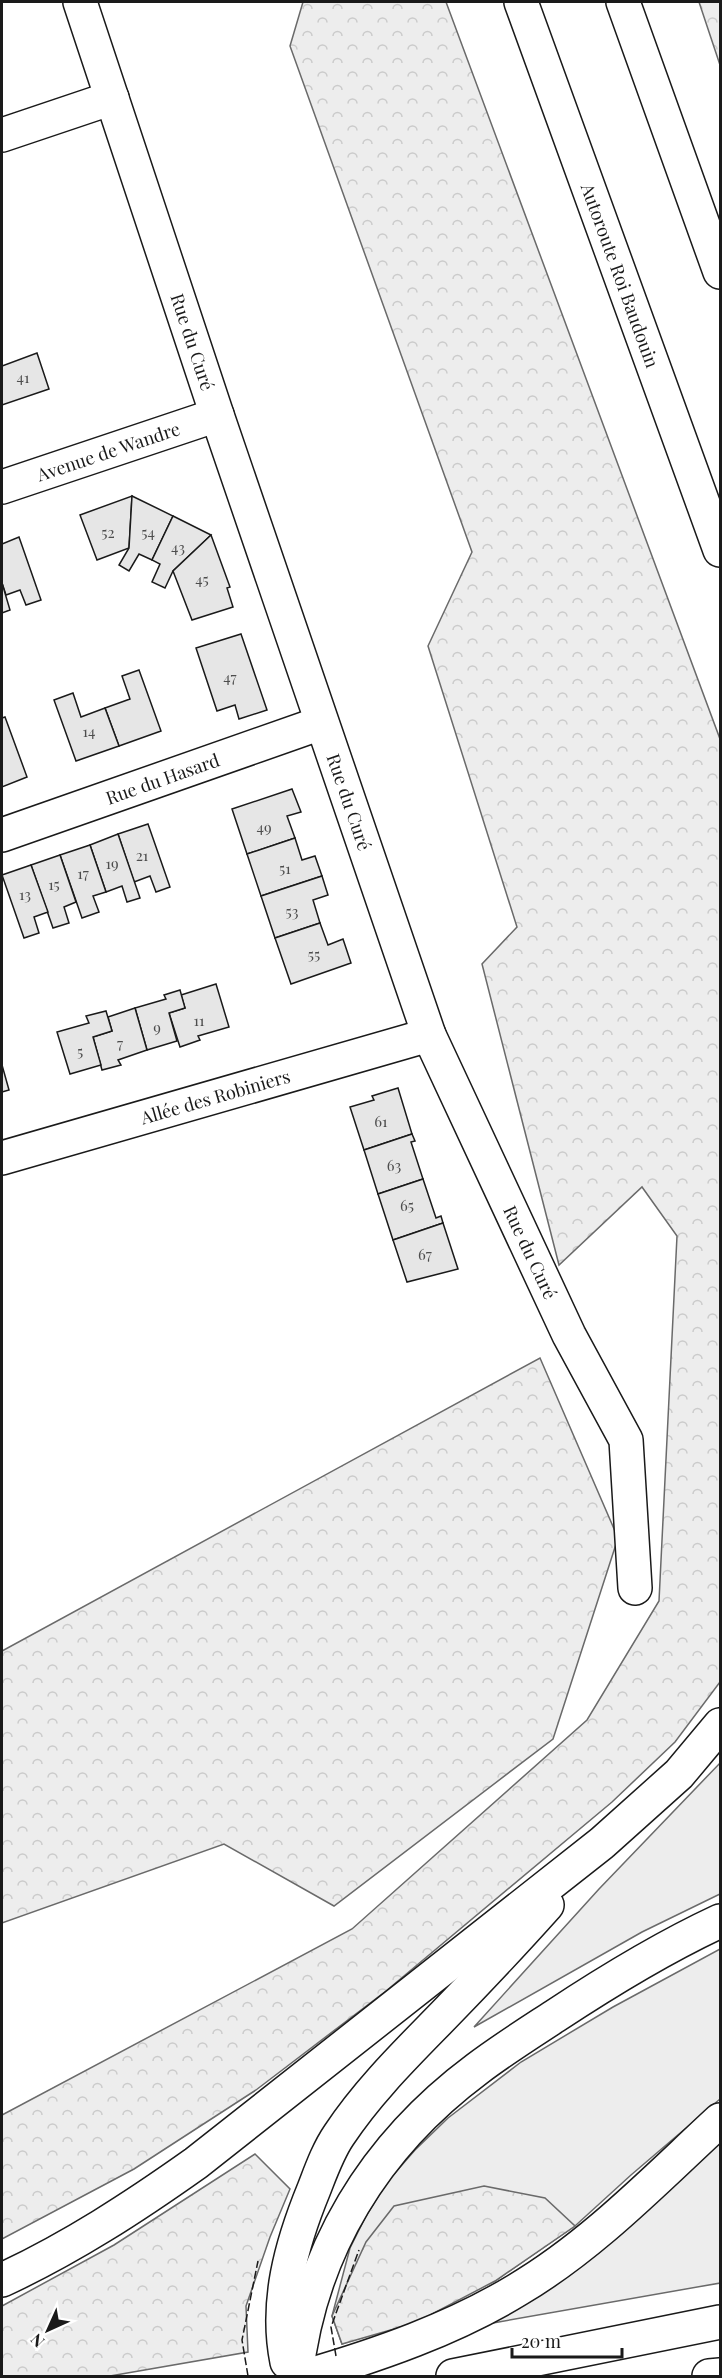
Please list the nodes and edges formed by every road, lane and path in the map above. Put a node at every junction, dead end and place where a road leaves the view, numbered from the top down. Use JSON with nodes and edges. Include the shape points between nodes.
{"nodes":[{"id":1,"x":80,"y":2,"type":"edge"},
{"id":2,"x":520,"y":2,"type":"edge"},
{"id":3,"x":624,"y":6,"type":"edge"},
{"id":4,"x":112,"y":98,"type":"junction"},
{"id":5,"x":2,"y":135,"type":"edge"},
{"id":6,"x":720,"y":272,"type":"edge"},
{"id":7,"x":217,"y":415,"type":"junction"},
{"id":8,"x":2,"y":487,"type":"edge"},
{"id":9,"x":720,"y":550,"type":"edge"},
{"id":10,"x":321,"y":723,"type":"junction"},
{"id":11,"x":2,"y":835,"type":"edge"},
{"id":12,"x":429,"y":1035,"type":"junction"},
{"id":13,"x":2,"y":1158,"type":"edge"},
{"id":14,"x":635,"y":1588,"type":"dead end"},
{"id":15,"x":720,"y":1725,"type":"edge"},
{"id":16,"x":602,"y":1843,"type":"junction"},
{"id":17,"x":720,"y":1921,"type":"edge"},
{"id":18,"x":720,"y":2120,"type":"edge"},
{"id":19,"x":2,"y":2280,"type":"edge"},
{"id":20,"x":720,"y":2322,"type":"edge"},
{"id":21,"x":720,"y":2374,"type":"edge"},
{"id":22,"x":290,"y":2376,"type":"edge"},
{"id":23,"x":296,"y":2376,"type":"edge"},
{"id":24,"x":306,"y":2376,"type":"edge"},
{"id":25,"x":453,"y":2376,"type":"edge"},
{"id":26,"x":709,"y":2376,"type":"edge"}],
"edges":[{"from":1,"to":4,"type":"main road","name":"Rue du Curé"},
{"from":2,"to":9,"type":"main road","name":"Autoroute Roi Baudouin"},
{"from":3,"to":6,"type":"main road"},
{"from":4,"to":5,"type":"main road"},
{"from":4,"to":7,"type":"main road","name":"Rue du Curé"},
{"from":7,"to":8,"type":"main road","name":"Avenue de Wandre"},
{"from":7,"to":10,"type":"main road","name":"Rue du Curé"},
{"from":10,"to":11,"type":"main road","name":"Rue du Hasard"},
{"from":10,"to":12,"type":"main road","name":"Rue du Curé"},
{"from":12,"to":13,"type":"main road","name":"Allée des Robiniers"},
{"from":12,"to":14,"type":"main road","name":"Rue du Curé","via":[[569,1335],[626,1440]]},
{"from":15,"to":16,"type":"main road","via":[[679,1774]]},
{"from":16,"to":19,"type":"main road","via":[[196,2163],[78,2241]]},
{"from":16,"to":22,"type":"main road","via":[[499,1959],[405,2055],[337,2138],[323,2164],[291,2257],[282,2310]]},
{"from":17,"to":23,"type":"main road","via":[[576,2002],[476,2070],[441,2099],[383,2159],[348,2211],[328,2253],[308,2309]]},
{"from":18,"to":24,"type":"main road","via":[[599,2230],[518,2290],[435,2331]]},
{"from":20,"to":25,"type":"main road"},
{"from":21,"to":26,"type":"main road"}]}
